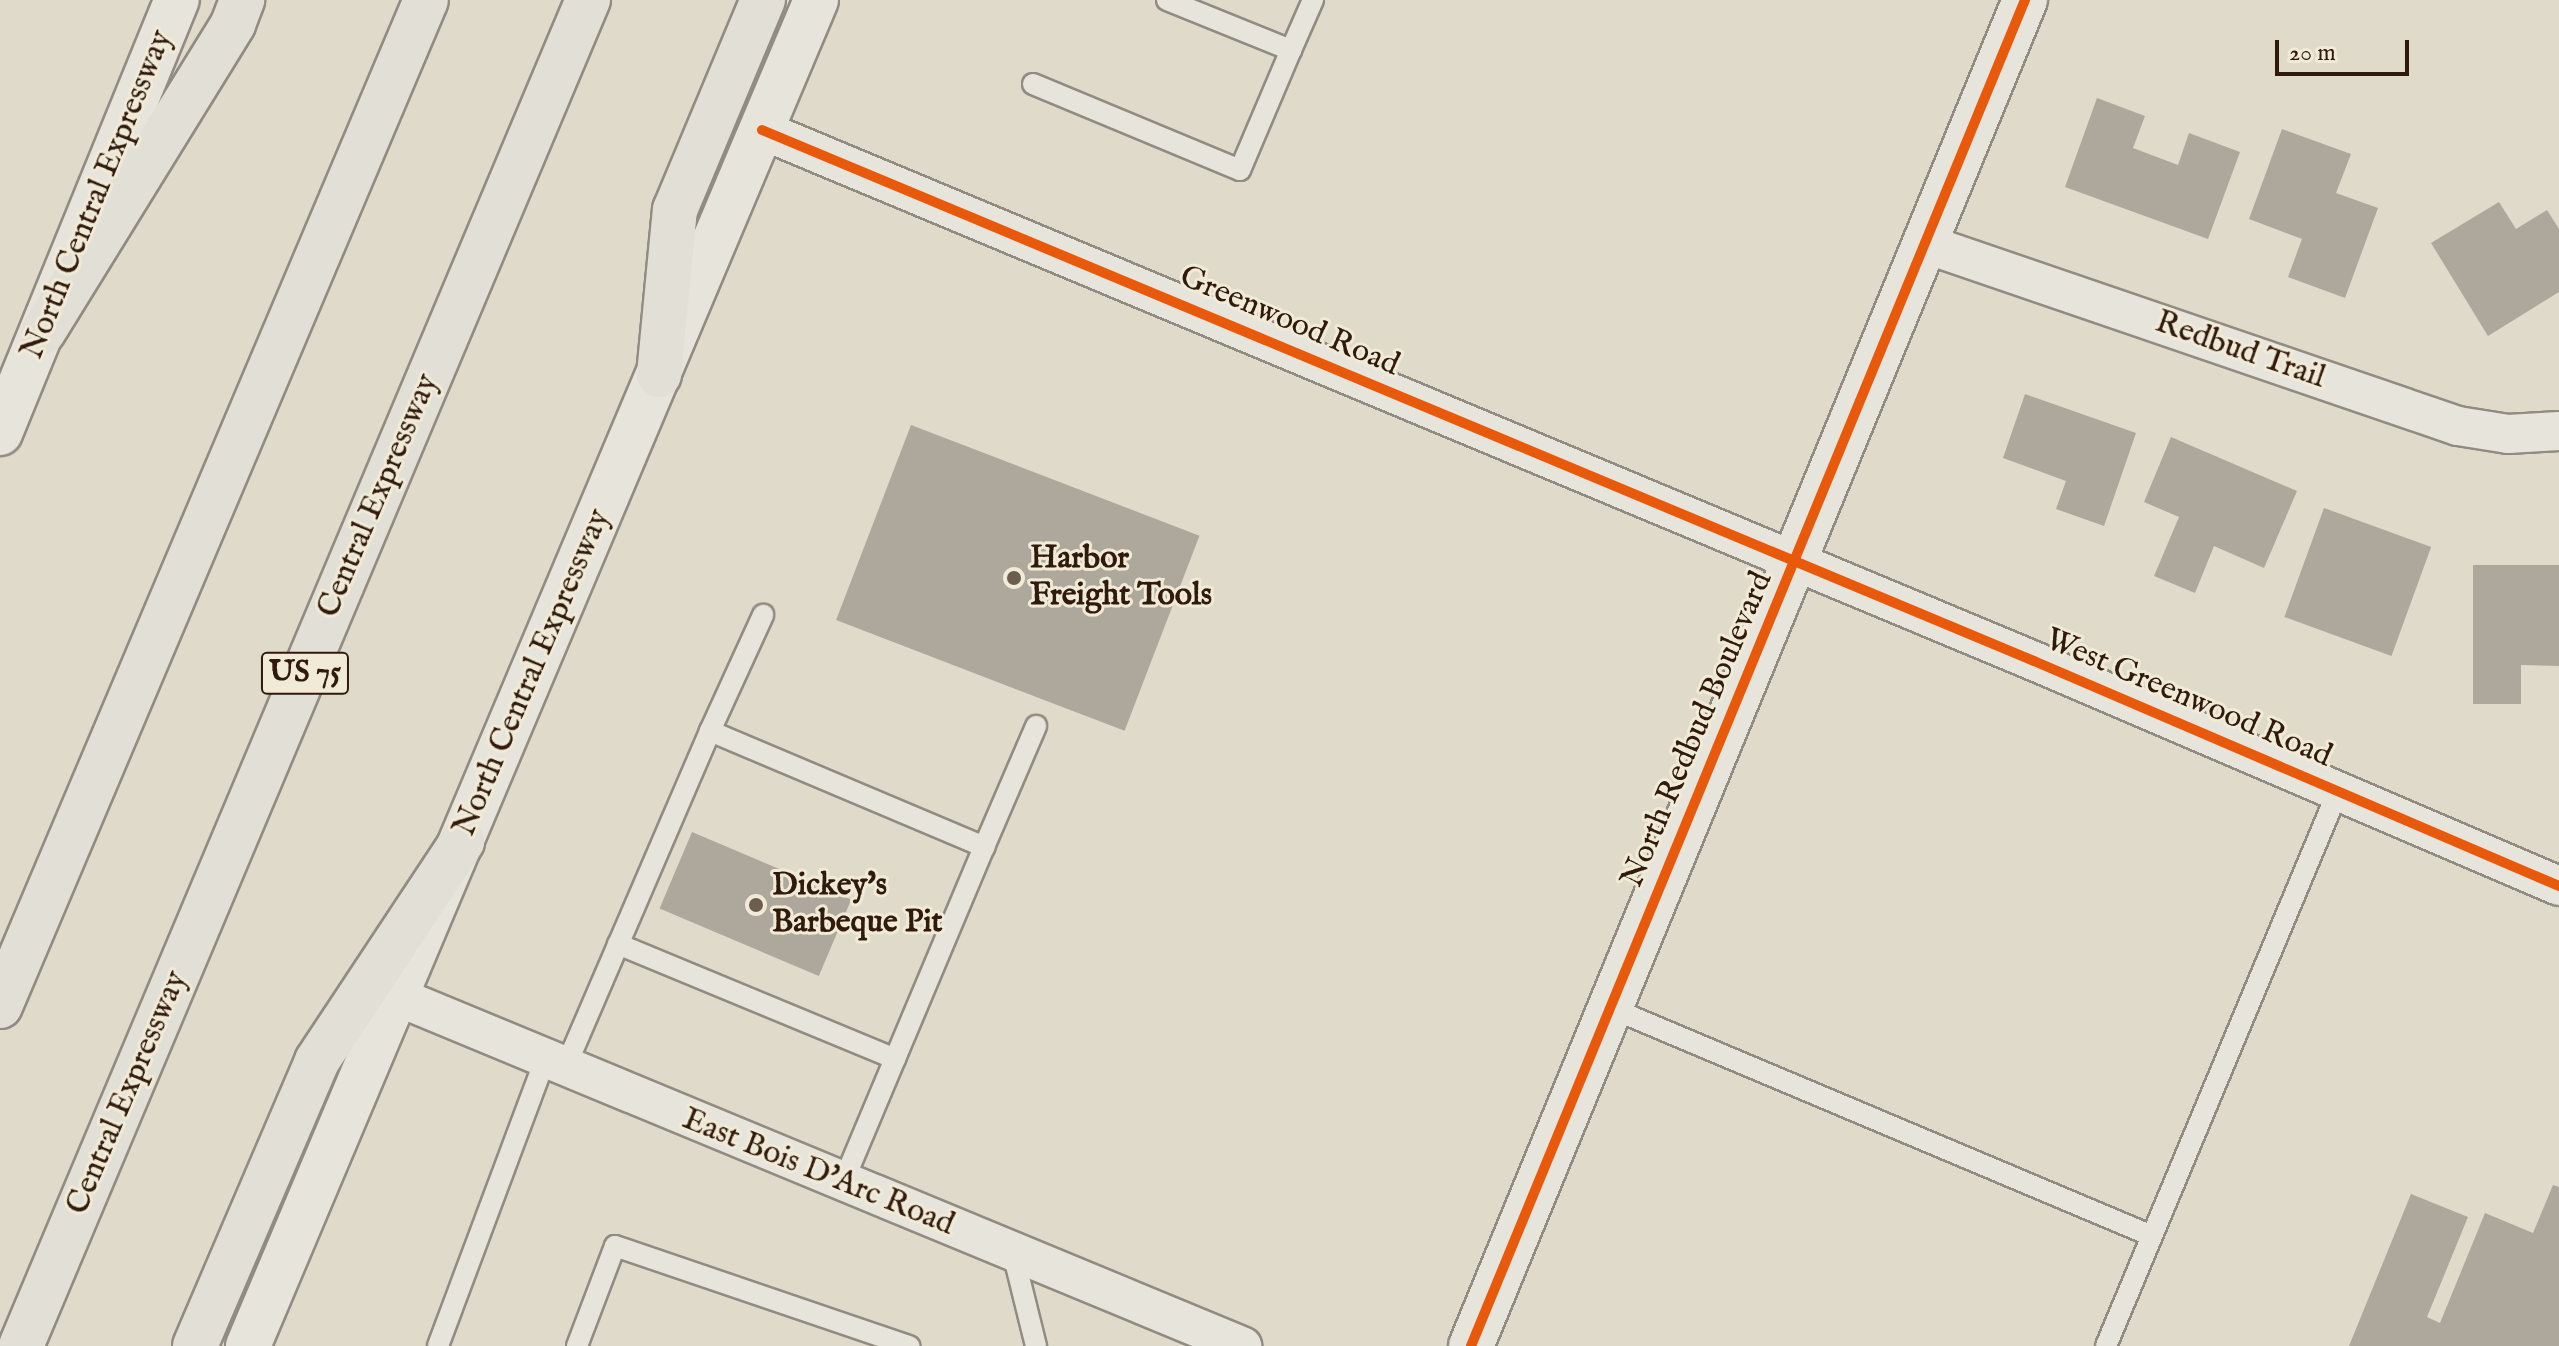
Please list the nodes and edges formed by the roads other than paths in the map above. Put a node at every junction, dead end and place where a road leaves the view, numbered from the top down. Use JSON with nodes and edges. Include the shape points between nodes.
{"nodes":[{"id":1,"x":177,"y":0,"type":"edge"},
{"id":2,"x":242,"y":0,"type":"edge"},
{"id":3,"x":426,"y":0,"type":"edge"},
{"id":4,"x":588,"y":0,"type":"edge"},
{"id":5,"x":763,"y":0,"type":"edge"},
{"id":6,"x":816,"y":0,"type":"edge"},
{"id":7,"x":1167,"y":0,"type":"edge"},
{"id":8,"x":1313,"y":0,"type":"edge"},
{"id":9,"x":2025,"y":0,"type":"edge"},
{"id":10,"x":1291,"y":50,"type":"junction"},
{"id":11,"x":1033,"y":84,"type":"dead end"},
{"id":12,"x":762,"y":130,"type":"junction"},
{"id":13,"x":1926,"y":244,"type":"junction"},
{"id":14,"x":43,"y":332,"type":"junction"},
{"id":15,"x":659,"y":375,"type":"junction"},
{"id":16,"x":2559,"y":431,"type":"edge"},
{"id":17,"x":0,"y":433,"type":"edge"},
{"id":18,"x":1796,"y":563,"type":"junction"},
{"id":19,"x":763,"y":615,"type":"dead end"},
{"id":20,"x":1036,"y":726,"type":"dead end"},
{"id":21,"x":710,"y":731,"type":"junction"},
{"id":22,"x":2338,"y":791,"type":"junction"},
{"id":23,"x":462,"y":842,"type":"junction"},
{"id":24,"x":984,"y":847,"type":"junction"},
{"id":25,"x":2559,"y":886,"type":"edge"},
{"id":26,"x":618,"y":944,"type":"junction"},
{"id":27,"x":396,"y":996,"type":"junction"},
{"id":28,"x":0,"y":1006,"type":"edge"},
{"id":29,"x":1611,"y":1008,"type":"junction"},
{"id":30,"x":895,"y":1059,"type":"junction"},
{"id":31,"x":555,"y":1064,"type":"junction"},
{"id":32,"x":842,"y":1184,"type":"junction"},
{"id":33,"x":2152,"y":1236,"type":"junction"},
{"id":34,"x":1013,"y":1253,"type":"junction"},
{"id":35,"x":21,"y":1346,"type":"edge"},
{"id":36,"x":195,"y":1346,"type":"edge"},
{"id":37,"x":248,"y":1346,"type":"edge"},
{"id":38,"x":438,"y":1346,"type":"edge"},
{"id":39,"x":577,"y":1346,"type":"edge"},
{"id":40,"x":909,"y":1346,"type":"edge"},
{"id":41,"x":1036,"y":1346,"type":"edge"},
{"id":42,"x":1242,"y":1346,"type":"edge"},
{"id":43,"x":1471,"y":1346,"type":"edge"},
{"id":44,"x":2106,"y":1346,"type":"edge"}],
"edges":[{"from":1,"to":14,"type":"main road","name":"North Central Expressway"},
{"from":2,"to":14,"type":"highway","via":[[233,24]]},
{"from":3,"to":28,"type":"highway"},
{"from":4,"to":35,"type":"highway","name":"Central Expressway","number":"US 75"},
{"from":5,"to":15,"type":"highway","via":[[675,210]]},
{"from":6,"to":12,"type":"main road","name":"North Central Expressway"},
{"from":7,"to":10,"type":"lane"},
{"from":8,"to":10,"type":"lane"},
{"from":9,"to":13,"type":"main road","name":"North Redbud Boulevard"},
{"from":10,"to":11,"type":"lane","via":[[1240,170]]},
{"from":12,"to":15,"type":"main road","name":"North Central Expressway"},
{"from":12,"to":18,"type":"street","name":"Greenwood Road"},
{"from":13,"to":16,"type":"street","name":"Redbud Trail","via":[[2458,426],[2508,434]]},
{"from":13,"to":18,"type":"main road","name":"North Redbud Boulevard"},
{"from":14,"to":17,"type":"main road","name":"North Central Expressway"},
{"from":15,"to":23,"type":"main road","name":"North Central Expressway"},
{"from":18,"to":22,"type":"street","name":"West Greenwood Road"},
{"from":18,"to":29,"type":"main road","name":"North Redbud Boulevard"},
{"from":19,"to":21,"type":"lane"},
{"from":20,"to":24,"type":"lane"},
{"from":21,"to":24,"type":"lane"},
{"from":21,"to":26,"type":"lane"},
{"from":22,"to":25,"type":"street","name":"West Greenwood Road"},
{"from":22,"to":33,"type":"lane"},
{"from":23,"to":27,"type":"main road","name":"North Central Expressway"},
{"from":23,"to":36,"type":"highway","via":[[317,1061]]},
{"from":24,"to":30,"type":"lane"},
{"from":26,"to":30,"type":"lane"},
{"from":26,"to":31,"type":"lane"},
{"from":27,"to":31,"type":"street","name":"East Bois D'Arc Road"},
{"from":27,"to":37,"type":"main road","name":"North Central Expressway"},
{"from":29,"to":33,"type":"lane"},
{"from":29,"to":43,"type":"main road","name":"North Redbud Boulevard"},
{"from":30,"to":32,"type":"lane"},
{"from":31,"to":32,"type":"street","name":"East Bois D'Arc Road"},
{"from":31,"to":38,"type":"lane"},
{"from":32,"to":34,"type":"street","name":"East Bois D'Arc Road"},
{"from":33,"to":44,"type":"lane"},
{"from":34,"to":41,"type":"lane"},
{"from":34,"to":42,"type":"street","name":"East Bois D'Arc Road"},
{"from":39,"to":40,"type":"lane","via":[[615,1246]]}]}
